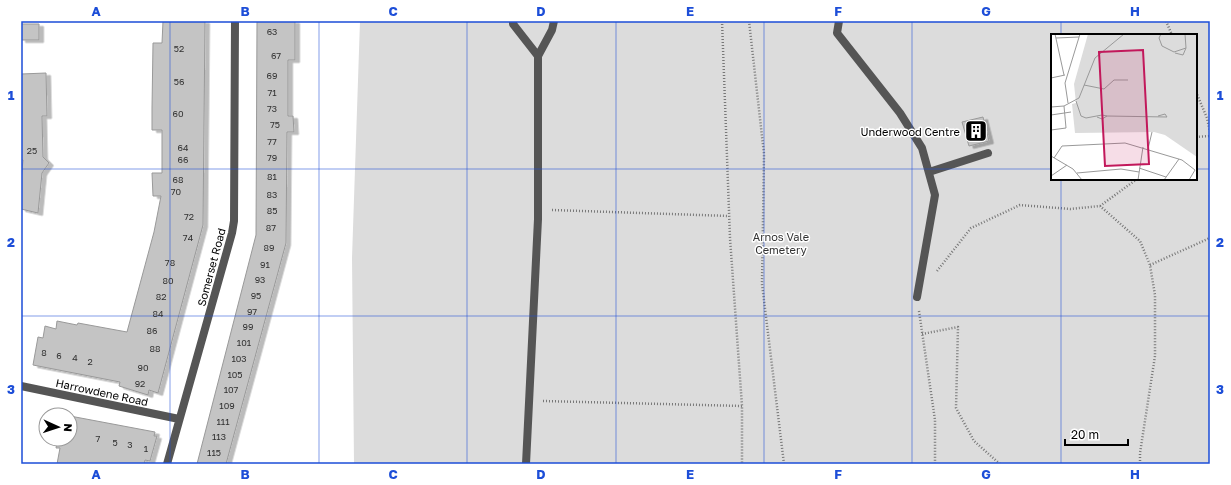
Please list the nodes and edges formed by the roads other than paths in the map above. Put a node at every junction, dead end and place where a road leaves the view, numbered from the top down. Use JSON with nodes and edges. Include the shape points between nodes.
{"nodes":[{"id":1,"x":235,"y":21,"type":"edge"},
{"id":2,"x":513,"y":21,"type":"edge"},
{"id":3,"x":554,"y":21,"type":"edge"},
{"id":4,"x":839,"y":21,"type":"edge"},
{"id":5,"x":538,"y":56,"type":"junction"},
{"id":6,"x":988,"y":153,"type":"dead end"},
{"id":7,"x":929,"y":172,"type":"junction"},
{"id":8,"x":917,"y":297,"type":"road end"},
{"id":9,"x":21,"y":386,"type":"edge"},
{"id":10,"x":179,"y":419,"type":"junction"},
{"id":11,"x":167,"y":464,"type":"edge"},
{"id":12,"x":526,"y":464,"type":"edge"}],
"edges":[{"from":1,"to":10,"type":"street","name":"Somerset Road","via":[[234,221]]},
{"from":2,"to":5,"type":"street"},
{"from":3,"to":5,"type":"street"},
{"from":4,"to":7,"type":"street","via":[[837,33],[900,113],[922,148]]},
{"from":5,"to":12,"type":"street","via":[[538,210]]},
{"from":6,"to":7,"type":"street"},
{"from":7,"to":8,"type":"street","via":[[935,195]]},
{"from":9,"to":10,"type":"street","name":"Harrowdene Road"},
{"from":10,"to":11,"type":"street","name":"Somerset Road"}]}
